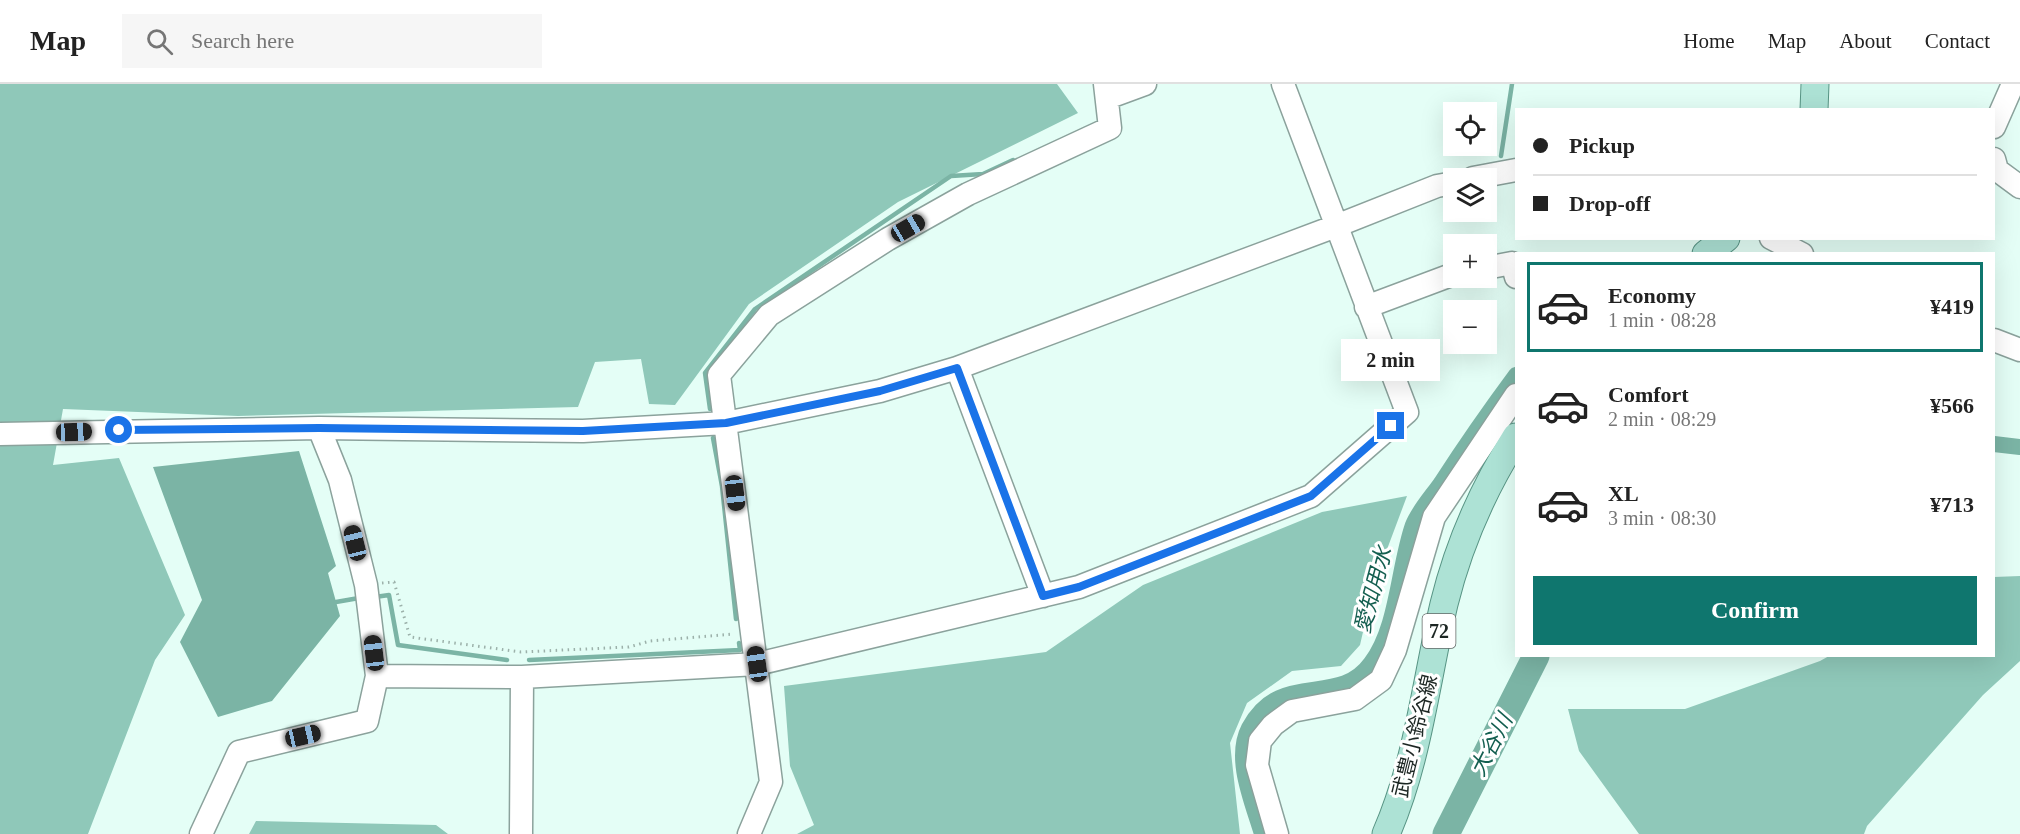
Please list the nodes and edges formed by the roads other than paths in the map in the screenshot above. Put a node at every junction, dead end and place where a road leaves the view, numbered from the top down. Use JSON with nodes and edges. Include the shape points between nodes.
{"nodes":[{"id":1,"x":1145,"y":84,"type":"edge"},
{"id":2,"x":1282,"y":84,"type":"edge"},
{"id":3,"x":1815,"y":84,"type":"edge"},
{"id":4,"x":2013,"y":84,"type":"edge"},
{"id":5,"x":1106,"y":91,"type":"edge"},
{"id":6,"x":1814,"y":108,"type":"edge"},
{"id":7,"x":1995,"y":125,"type":"edge"},
{"id":8,"x":1995,"y":163,"type":"edge"},
{"id":9,"x":1515,"y":170,"type":"edge"},
{"id":10,"x":1497,"y":174,"type":"edge"},
{"id":11,"x":1443,"y":185,"type":"edge"},
{"id":12,"x":2020,"y":188,"type":"edge"},
{"id":13,"x":1336,"y":226,"type":"junction"},
{"id":14,"x":1724,"y":240,"type":"edge"},
{"id":15,"x":1775,"y":240,"type":"edge"},
{"id":16,"x":1708,"y":252,"type":"edge"},
{"id":17,"x":1798,"y":252,"type":"edge"},
{"id":18,"x":1497,"y":266,"type":"edge"},
{"id":19,"x":1515,"y":274,"type":"edge"},
{"id":20,"x":1443,"y":278,"type":"edge"},
{"id":21,"x":1366,"y":307,"type":"junction"},
{"id":22,"x":1995,"y":340,"type":"edge"},
{"id":23,"x":2020,"y":350,"type":"edge"},
{"id":24,"x":957,"y":368,"type":"junction"},
{"id":25,"x":1515,"y":396,"type":"edge"},
{"id":26,"x":726,"y":423,"type":"junction"},
{"id":27,"x":319,"y":428,"type":"junction"},
{"id":28,"x":0,"y":434,"type":"edge"},
{"id":29,"x":1515,"y":438,"type":"edge"},
{"id":30,"x":1043,"y":596,"type":"junction"},
{"id":31,"x":757,"y":664,"type":"junction"},
{"id":32,"x":377,"y":676,"type":"junction"},
{"id":33,"x":522,"y":676,"type":"junction"},
{"id":34,"x":201,"y":834,"type":"edge"},
{"id":35,"x":521,"y":834,"type":"edge"},
{"id":36,"x":749,"y":834,"type":"edge"},
{"id":37,"x":1277,"y":834,"type":"edge"},
{"id":38,"x":1386,"y":834,"type":"edge"}],
"edges":[{"from":1,"to":5,"type":"street"},
{"from":2,"to":13,"type":"street"},
{"from":3,"to":6,"type":"main road"},
{"from":4,"to":7,"type":"street"},
{"from":5,"to":26,"type":"street","via":[[1110,128],[968,194],[768,315],[719,375]]},
{"from":8,"to":12,"type":"street","via":[[1997,170]]},
{"from":9,"to":10,"type":"street"},
{"from":11,"to":13,"type":"street"},
{"from":13,"to":21,"type":"street"},
{"from":13,"to":24,"type":"street"},
{"from":14,"to":16,"type":"main road"},
{"from":15,"to":17,"type":"street"},
{"from":18,"to":19,"type":"street","via":[[1512,263]]},
{"from":20,"to":21,"type":"street"},
{"from":21,"to":30,"type":"street","via":[[1407,412],[1311,496],[1079,587]]},
{"from":22,"to":23,"type":"street"},
{"from":24,"to":26,"type":"street","via":[[880,391]]},
{"from":24,"to":30,"type":"street"},
{"from":25,"to":37,"type":"street","via":[[1434,517],[1395,650],[1381,680],[1355,699],[1292,711],[1273,724],[1260,741],[1257,765]]},
{"from":26,"to":27,"type":"street","via":[[583,431]]},
{"from":26,"to":31,"type":"street"},
{"from":27,"to":28,"type":"street"},
{"from":27,"to":32,"type":"street","via":[[340,480],[366,585]]},
{"from":29,"to":38,"type":"main road","name":"武豊小鈴谷線","number":"72","via":[[1494,471],[1463,538],[1444,604],[1401,799]]},
{"from":30,"to":31,"type":"street"},
{"from":31,"to":33,"type":"street"},
{"from":31,"to":36,"type":"street","via":[[771,782]]},
{"from":32,"to":33,"type":"street"},
{"from":32,"to":34,"type":"street","via":[[367,721],[239,752]]},
{"from":33,"to":35,"type":"street"}]}
